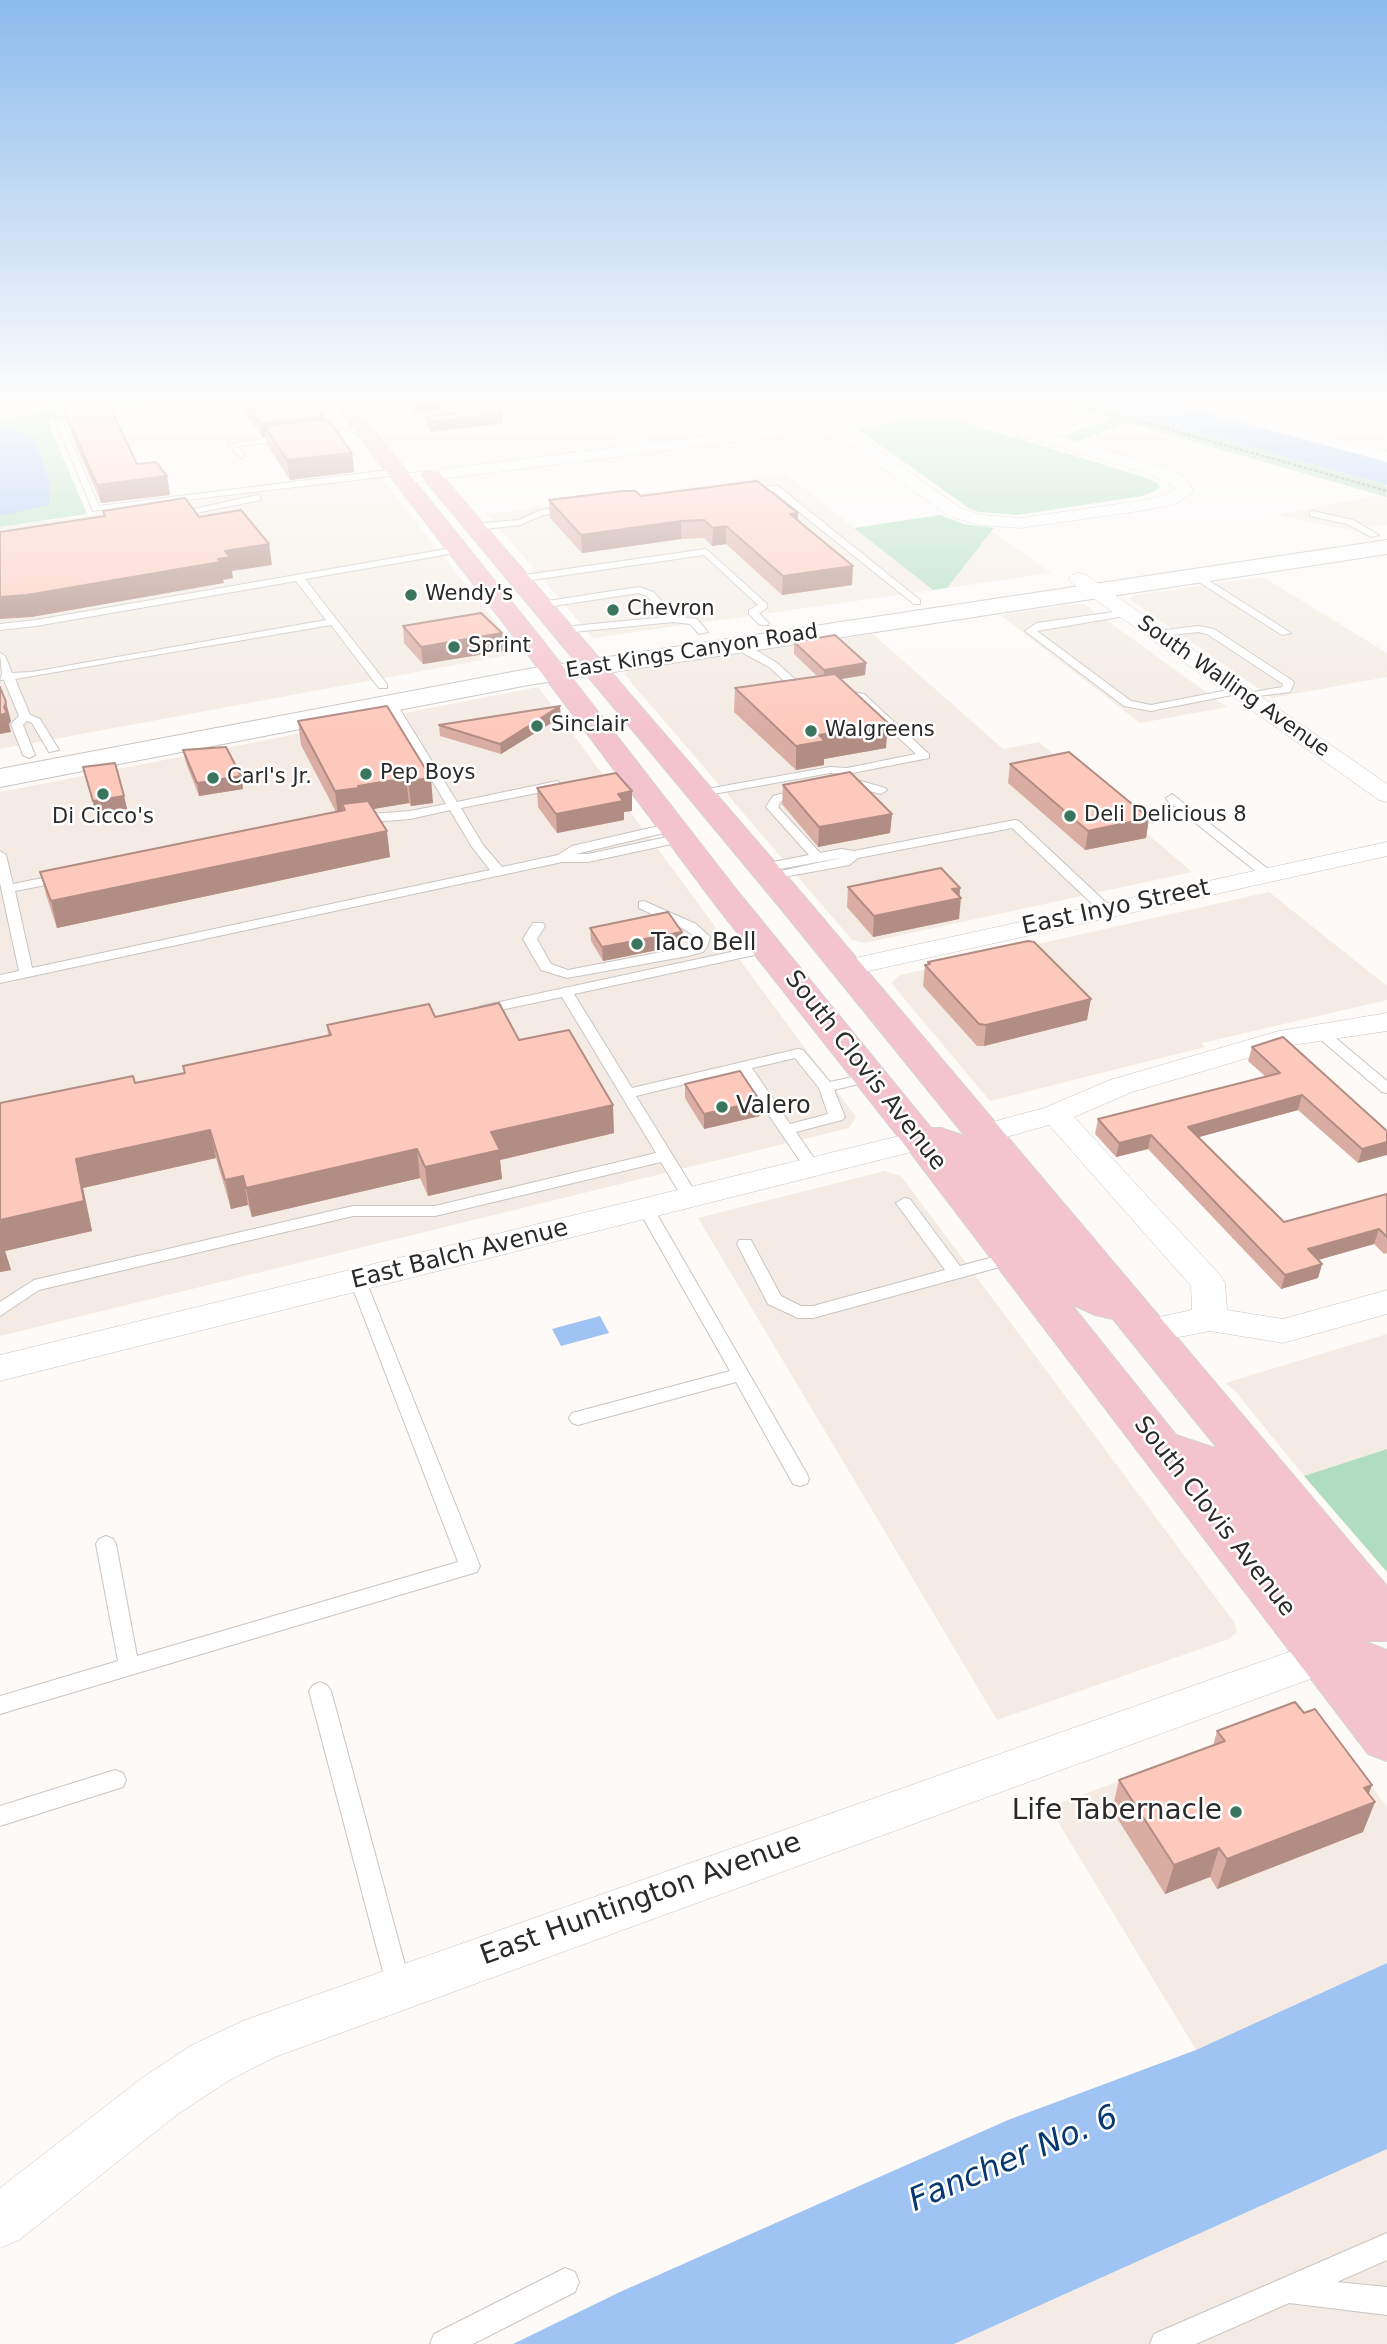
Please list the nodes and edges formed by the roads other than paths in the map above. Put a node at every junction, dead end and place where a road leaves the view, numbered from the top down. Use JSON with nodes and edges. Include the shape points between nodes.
{"nodes":[{"id":1,"x":182,"y":512,"type":"edge"},
{"id":2,"x":428,"y":512,"type":"edge"},
{"id":3,"x":463,"y":512,"type":"edge"},
{"id":4,"x":546,"y":512,"type":"edge"},
{"id":5,"x":805,"y":512,"type":"edge"},
{"id":6,"x":955,"y":512,"type":"edge"},
{"id":7,"x":1094,"y":512,"type":"edge"},
{"id":8,"x":1313,"y":514,"type":"dead end"},
{"id":9,"x":163,"y":516,"type":"edge"},
{"id":10,"x":475,"y":527,"type":"junction"},
{"id":11,"x":1383,"y":538,"type":"edge"},
{"id":12,"x":458,"y":550,"type":"junction"},
{"id":13,"x":1194,"y":575,"type":"junction"},
{"id":14,"x":298,"y":577,"type":"junction"},
{"id":15,"x":518,"y":579,"type":"junction"},
{"id":16,"x":1087,"y":585,"type":"junction"},
{"id":17,"x":917,"y":602,"type":"junction"},
{"id":18,"x":541,"y":605,"type":"junction"},
{"id":19,"x":1127,"y":613,"type":"junction"},
{"id":20,"x":673,"y":619,"type":"junction"},
{"id":21,"x":333,"y":622,"type":"junction"},
{"id":22,"x":764,"y":623,"type":"junction"},
{"id":23,"x":0,"y":627,"type":"edge"},
{"id":24,"x":703,"y":632,"type":"junction"},
{"id":25,"x":1286,"y":633,"type":"dead end"},
{"id":26,"x":1157,"y":634,"type":"junction"},
{"id":27,"x":741,"y":644,"type":"junction"},
{"id":28,"x":579,"y":649,"type":"junction"},
{"id":29,"x":0,"y":656,"type":"edge"},
{"id":30,"x":547,"y":665,"type":"junction"},
{"id":31,"x":4,"y":677,"type":"edge"},
{"id":32,"x":387,"y":694,"type":"junction"},
{"id":33,"x":1242,"y":694,"type":"junction"},
{"id":34,"x":25,"y":717,"type":"junction"},
{"id":35,"x":41,"y":753,"type":"junction"},
{"id":36,"x":0,"y":761,"type":"edge"},
{"id":37,"x":0,"y":768,"type":"edge"},
{"id":38,"x":0,"y":778,"type":"edge"},
{"id":39,"x":571,"y":783,"type":"edge"},
{"id":40,"x":881,"y":790,"type":"dead end"},
{"id":41,"x":701,"y":794,"type":"junction"},
{"id":42,"x":1387,"y":795,"type":"edge"},
{"id":43,"x":1172,"y":799,"type":"dead end"},
{"id":44,"x":453,"y":807,"type":"junction"},
{"id":45,"x":351,"y":820,"type":"edge"},
{"id":46,"x":676,"y":832,"type":"junction"},
{"id":47,"x":1387,"y":849,"type":"edge"},
{"id":48,"x":0,"y":855,"type":"edge"},
{"id":49,"x":854,"y":855,"type":"junction"},
{"id":50,"x":817,"y":857,"type":"junction"},
{"id":51,"x":498,"y":871,"type":"junction"},
{"id":52,"x":767,"y":872,"type":"junction"},
{"id":53,"x":1268,"y":875,"type":"junction"},
{"id":54,"x":74,"y":876,"type":"edge"},
{"id":55,"x":8,"y":889,"type":"junction"},
{"id":56,"x":728,"y":900,"type":"junction"},
{"id":57,"x":645,"y":905,"type":"dead end"},
{"id":58,"x":1107,"y":910,"type":"junction"},
{"id":59,"x":538,"y":926,"type":"dead end"},
{"id":60,"x":768,"y":948,"type":"junction"},
{"id":61,"x":846,"y":968,"type":"junction"},
{"id":62,"x":27,"y":974,"type":"junction"},
{"id":63,"x":0,"y":979,"type":"edge"},
{"id":64,"x":566,"y":992,"type":"junction"},
{"id":65,"x":467,"y":1013,"type":"edge"},
{"id":66,"x":1387,"y":1022,"type":"edge"},
{"id":67,"x":1320,"y":1032,"type":"junction"},
{"id":68,"x":743,"y":1066,"type":"junction"},
{"id":69,"x":870,"y":1077,"type":"junction"},
{"id":70,"x":826,"y":1087,"type":"junction"},
{"id":71,"x":1387,"y":1089,"type":"edge"},
{"id":72,"x":628,"y":1093,"type":"junction"},
{"id":73,"x":1055,"y":1114,"type":"junction"},
{"id":74,"x":787,"y":1129,"type":"junction"},
{"id":75,"x":985,"y":1134,"type":"junction"},
{"id":76,"x":920,"y":1140,"type":"junction"},
{"id":77,"x":666,"y":1156,"type":"junction"},
{"id":78,"x":812,"y":1167,"type":"junction"},
{"id":79,"x":691,"y":1198,"type":"junction"},
{"id":80,"x":904,"y":1203,"type":"dead end"},
{"id":81,"x":646,"y":1209,"type":"junction"},
{"id":82,"x":745,"y":1244,"type":"dead end"},
{"id":83,"x":1012,"y":1258,"type":"junction"},
{"id":84,"x":956,"y":1273,"type":"junction"},
{"id":85,"x":358,"y":1281,"type":"junction"},
{"id":86,"x":1387,"y":1302,"type":"edge"},
{"id":87,"x":0,"y":1310,"type":"edge"},
{"id":88,"x":1210,"y":1319,"type":"junction"},
{"id":89,"x":1140,"y":1323,"type":"junction"},
{"id":90,"x":0,"y":1368,"type":"edge"},
{"id":91,"x":740,"y":1375,"type":"junction"},
{"id":92,"x":578,"y":1418,"type":"dead end"},
{"id":93,"x":1159,"y":1447,"type":"junction"},
{"id":94,"x":800,"y":1479,"type":"dead end"},
{"id":95,"x":106,"y":1544,"type":"dead end"},
{"id":96,"x":1386,"y":1620,"type":"edge"},
{"id":97,"x":1323,"y":1657,"type":"junction"},
{"id":98,"x":129,"y":1667,"type":"junction"},
{"id":99,"x":1387,"y":1679,"type":"edge"},
{"id":100,"x":320,"y":1691,"type":"dead end"},
{"id":101,"x":0,"y":1705,"type":"edge"},
{"id":102,"x":1387,"y":1738,"type":"edge"},
{"id":103,"x":115,"y":1780,"type":"dead end"},
{"id":104,"x":0,"y":1816,"type":"edge"},
{"id":105,"x":399,"y":1987,"type":"junction"},
{"id":106,"x":0,"y":2221,"type":"edge"},
{"id":107,"x":1387,"y":2246,"type":"edge"},
{"id":108,"x":565,"y":2282,"type":"dead end"},
{"id":109,"x":1289,"y":2290,"type":"junction"},
{"id":110,"x":1387,"y":2301,"type":"edge"},
{"id":111,"x":443,"y":2344,"type":"edge"},
{"id":112,"x":1164,"y":2344,"type":"edge"}],
"edges":[{"from":1,"to":9,"type":"lane"},
{"from":2,"to":12,"type":"main road","name":"South Clovis Avenue"},
{"from":3,"to":10,"type":"main road","name":"South Clovis Avenue"},
{"from":4,"to":10,"type":"lane","via":[[520,522]]},
{"from":5,"to":17,"type":"lane"},
{"from":6,"to":7,"type":"street","via":[[1020,523]]},
{"from":8,"to":11,"type":"lane","via":[[1350,522]]},
{"from":10,"to":15,"type":"main road","name":"South Clovis Avenue"},
{"from":11,"to":13,"type":"main road","name":"East Kings Canyon Road"},
{"from":11,"to":16,"type":"main road","name":"East Kings Canyon Road"},
{"from":12,"to":14,"type":"lane"},
{"from":12,"to":30,"type":"main road","name":"South Clovis Avenue"},
{"from":13,"to":16,"type":"main road","name":"East Kings Canyon Road"},
{"from":13,"to":25,"type":"lane"},
{"from":14,"to":21,"type":"lane"},
{"from":14,"to":23,"type":"lane"},
{"from":15,"to":18,"type":"main road","name":"South Clovis Avenue"},
{"from":15,"to":22,"type":"lane","via":[[706,552],[764,606],[753,612]]},
{"from":16,"to":17,"type":"main road","name":"East Kings Canyon Road"},
{"from":16,"to":19,"type":"street","name":"South Walling Avenue"},
{"from":16,"to":27,"type":"main road","name":"East Kings Canyon Road"},
{"from":17,"to":22,"type":"main road","name":"East Kings Canyon Road"},
{"from":18,"to":20,"type":"lane","via":[[639,590],[650,594]]},
{"from":18,"to":28,"type":"main road","name":"South Clovis Avenue"},
{"from":19,"to":26,"type":"street","name":"South Walling Avenue"},
{"from":19,"to":33,"type":"lane","via":[[1037,626],[1030,631],[1128,704],[1151,708]]},
{"from":20,"to":24,"type":"lane","via":[[693,621]]},
{"from":20,"to":28,"type":"lane"},
{"from":21,"to":31,"type":"lane"},
{"from":21,"to":32,"type":"lane"},
{"from":22,"to":24,"type":"main road","name":"East Kings Canyon Road"},
{"from":24,"to":28,"type":"main road","name":"East Kings Canyon Road"},
{"from":26,"to":33,"type":"street","name":"South Walling Avenue"},
{"from":26,"to":33,"type":"lane","via":[[1198,628],[1210,631],[1289,683],[1286,690]]},
{"from":27,"to":28,"type":"main road","name":"East Kings Canyon Road"},
{"from":27,"to":41,"type":"lane","via":[[796,686],[860,696],[925,756]]},
{"from":28,"to":30,"type":"main road","name":"East Kings Canyon Road"},
{"from":28,"to":41,"type":"main road","name":"South Clovis Avenue"},
{"from":29,"to":31,"type":"lane"},
{"from":30,"to":32,"type":"main road","name":"East Kings Canyon Road"},
{"from":30,"to":46,"type":"main road","name":"South Clovis Avenue","via":[[624,773]]},
{"from":31,"to":34,"type":"lane"},
{"from":32,"to":35,"type":"main road","name":"East Kings Canyon Road"},
{"from":32,"to":38,"type":"main road","name":"East Kings Canyon Road"},
{"from":32,"to":44,"type":"lane"},
{"from":33,"to":42,"type":"street","name":"South Walling Avenue"},
{"from":34,"to":35,"type":"lane","via":[[36,721]]},
{"from":34,"to":35,"type":"lane","via":[[17,724]]},
{"from":35,"to":36,"type":"main road","name":"East Kings Canyon Road"},
{"from":35,"to":37,"type":"main road"},
{"from":39,"to":44,"type":"lane"},
{"from":40,"to":50,"type":"lane","via":[[854,783],[782,796],[772,803]]},
{"from":41,"to":52,"type":"main road","name":"South Clovis Avenue"},
{"from":43,"to":53,"type":"lane"},
{"from":44,"to":45,"type":"lane"},
{"from":44,"to":51,"type":"lane"},
{"from":46,"to":51,"type":"lane","via":[[576,849],[562,858]]},
{"from":46,"to":52,"type":"main road","via":[[696,830],[734,865]]},
{"from":46,"to":56,"type":"main road","name":"South Clovis Avenue"},
{"from":47,"to":53,"type":"street","name":"East Inyo Street"},
{"from":48,"to":55,"type":"lane"},
{"from":49,"to":50,"type":"lane"},
{"from":49,"to":52,"type":"lane","via":[[849,861]]},
{"from":49,"to":58,"type":"lane","via":[[1015,824]]},
{"from":50,"to":52,"type":"lane"},
{"from":51,"to":62,"type":"lane"},
{"from":52,"to":61,"type":"main road","name":"South Clovis Avenue"},
{"from":53,"to":58,"type":"street","name":"East Inyo Street"},
{"from":54,"to":55,"type":"lane"},
{"from":55,"to":62,"type":"lane"},
{"from":56,"to":60,"type":"main road","name":"South Clovis Avenue"},
{"from":56,"to":61,"type":"main road","via":[[766,916],[812,959]]},
{"from":57,"to":59,"type":"lane","via":[[691,927],[703,937],[702,944],[698,949],[567,974],[546,967],[530,939]]},
{"from":58,"to":61,"type":"street","name":"East Inyo Street"},
{"from":60,"to":64,"type":"lane"},
{"from":60,"to":69,"type":"main road","name":"South Clovis Avenue"},
{"from":61,"to":75,"type":"main road","name":"South Clovis Avenue"},
{"from":62,"to":63,"type":"lane"},
{"from":64,"to":65,"type":"lane"},
{"from":64,"to":72,"type":"lane"},
{"from":66,"to":67,"type":"street"},
{"from":67,"to":71,"type":"lane"},
{"from":67,"to":73,"type":"street","via":[[1121,1086]]},
{"from":68,"to":70,"type":"lane","via":[[798,1053]]},
{"from":68,"to":72,"type":"lane"},
{"from":68,"to":74,"type":"lane"},
{"from":69,"to":70,"type":"lane"},
{"from":69,"to":76,"type":"main road","name":"South Clovis Avenue"},
{"from":70,"to":74,"type":"lane","via":[[837,1117]]},
{"from":72,"to":77,"type":"lane"},
{"from":73,"to":75,"type":"street"},
{"from":73,"to":88,"type":"street","via":[[1208,1283]]},
{"from":74,"to":78,"type":"lane"},
{"from":75,"to":89,"type":"main road","name":"South Clovis Avenue"},
{"from":76,"to":78,"type":"street","name":"East Balch Avenue"},
{"from":76,"to":83,"type":"main road","name":"South Clovis Avenue"},
{"from":76,"to":89,"type":"main road","via":[[956,1146],[1076,1286]]},
{"from":77,"to":79,"type":"lane"},
{"from":77,"to":87,"type":"lane","via":[[435,1211],[353,1211],[34,1286]]},
{"from":78,"to":79,"type":"street","name":"East Balch Avenue"},
{"from":79,"to":81,"type":"street","name":"East Balch Avenue"},
{"from":80,"to":84,"type":"lane"},
{"from":81,"to":85,"type":"street","name":"East Balch Avenue"},
{"from":81,"to":91,"type":"lane"},
{"from":82,"to":84,"type":"lane","via":[[774,1300],[798,1312],[813,1312]]},
{"from":83,"to":84,"type":"lane"},
{"from":83,"to":93,"type":"main road","name":"South Clovis Avenue"},
{"from":85,"to":90,"type":"street","name":"East Balch Avenue"},
{"from":85,"to":98,"type":"lane","via":[[470,1566]]},
{"from":86,"to":88,"type":"street","via":[[1283,1331]]},
{"from":88,"to":89,"type":"street"},
{"from":89,"to":96,"type":"main road","name":"South Clovis Avenue"},
{"from":91,"to":92,"type":"lane"},
{"from":91,"to":94,"type":"lane"},
{"from":93,"to":96,"type":"main road","via":[[1215,1465],[1340,1612],[1358,1620]]},
{"from":93,"to":97,"type":"main road","name":"South Clovis Avenue"},
{"from":95,"to":98,"type":"lane"},
{"from":97,"to":99,"type":"main road","via":[[1362,1661]]},
{"from":97,"to":102,"type":"main road","name":"South Clovis Avenue"},
{"from":97,"to":105,"type":"street","name":"East Huntington Avenue"},
{"from":98,"to":101,"type":"lane"},
{"from":100,"to":105,"type":"lane"},
{"from":103,"to":104,"type":"lane"},
{"from":105,"to":106,"type":"street","name":"East Huntington Avenue","via":[[263,2037],[210,2063],[160,2096]]},
{"from":107,"to":109,"type":"lane"},
{"from":108,"to":111,"type":"lane"},
{"from":109,"to":110,"type":"lane"},
{"from":109,"to":112,"type":"lane"}]}
